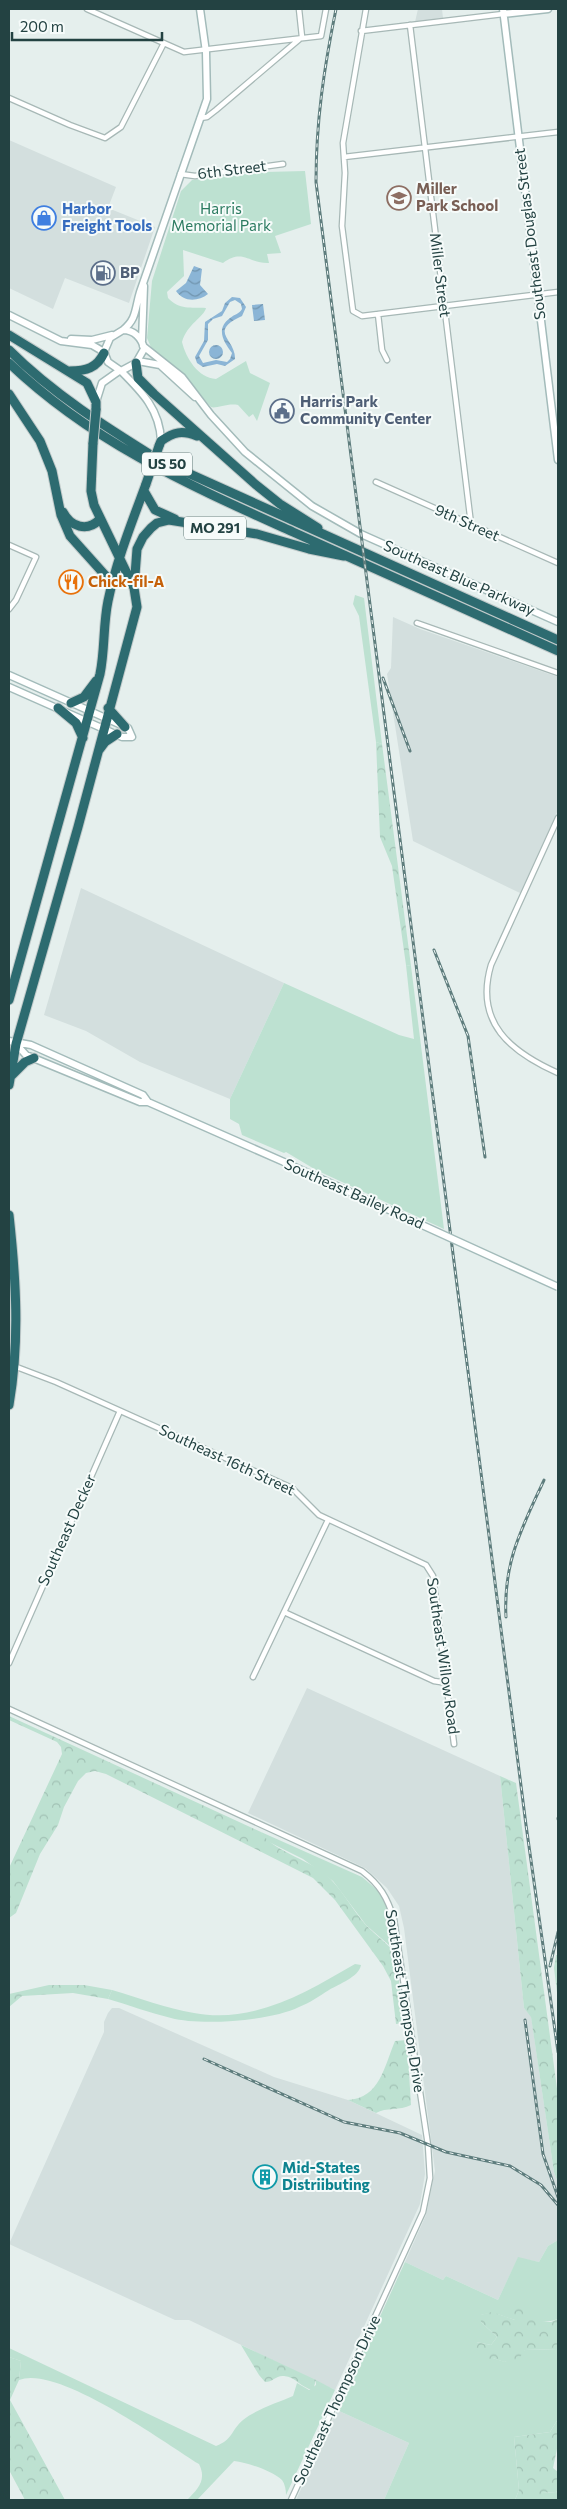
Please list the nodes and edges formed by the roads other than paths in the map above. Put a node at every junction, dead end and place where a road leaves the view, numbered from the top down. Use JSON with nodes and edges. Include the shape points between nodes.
{"nodes":[{"id":1,"x":87,"y":9,"type":"edge"},
{"id":2,"x":200,"y":9,"type":"edge"},
{"id":3,"x":299,"y":9,"type":"edge"},
{"id":4,"x":326,"y":9,"type":"edge"},
{"id":5,"x":366,"y":9,"type":"edge"},
{"id":6,"x":548,"y":9,"type":"edge"},
{"id":7,"x":93,"y":10,"type":"edge"},
{"id":8,"x":503,"y":11,"type":"edge"},
{"id":9,"x":410,"y":25,"type":"junction"},
{"id":10,"x":361,"y":31,"type":"junction"},
{"id":11,"x":302,"y":37,"type":"junction"},
{"id":12,"x":164,"y":43,"type":"junction"},
{"id":13,"x":206,"y":52,"type":"junction"},
{"id":14,"x":9,"y":98,"type":"edge"},
{"id":15,"x":200,"y":118,"type":"junction"},
{"id":16,"x":558,"y":132,"type":"edge"},
{"id":17,"x":518,"y":136,"type":"junction"},
{"id":18,"x":424,"y":148,"type":"junction"},
{"id":19,"x":344,"y":157,"type":"junction"},
{"id":20,"x":283,"y":164,"type":"dead end"},
{"id":21,"x":180,"y":174,"type":"junction"},
{"id":22,"x":144,"y":285,"type":"junction"},
{"id":23,"x":558,"y":292,"type":"edge"},
{"id":24,"x":537,"y":294,"type":"junction"},
{"id":25,"x":444,"y":306,"type":"junction"},
{"id":26,"x":378,"y":314,"type":"junction"},
{"id":27,"x":9,"y":315,"type":"edge"},
{"id":28,"x":123,"y":330,"type":"junction"},
{"id":29,"x":9,"y":335,"type":"edge"},
{"id":30,"x":50,"y":335,"type":"junction"},
{"id":31,"x":113,"y":335,"type":"junction"},
{"id":32,"x":143,"y":344,"type":"junction"},
{"id":33,"x":9,"y":350,"type":"edge"},
{"id":34,"x":104,"y":352,"type":"junction"},
{"id":35,"x":388,"y":360,"type":"dead end"},
{"id":36,"x":137,"y":362,"type":"junction"},
{"id":37,"x":9,"y":364,"type":"edge"},
{"id":38,"x":69,"y":371,"type":"junction"},
{"id":39,"x":120,"y":371,"type":"junction"},
{"id":40,"x":9,"y":394,"type":"edge"},
{"id":41,"x":196,"y":397,"type":"junction"},
{"id":42,"x":96,"y":406,"type":"junction"},
{"id":43,"x":206,"y":441,"type":"junction"},
{"id":44,"x":160,"y":443,"type":"junction"},
{"id":45,"x":558,"y":460,"type":"edge"},
{"id":46,"x":376,"y":482,"type":"dead end"},
{"id":47,"x":145,"y":487,"type":"junction"},
{"id":48,"x":57,"y":500,"type":"junction"},
{"id":49,"x":99,"y":520,"type":"junction"},
{"id":50,"x":185,"y":522,"type":"junction"},
{"id":51,"x":471,"y":524,"type":"junction"},
{"id":52,"x":9,"y":545,"type":"edge"},
{"id":53,"x":345,"y":551,"type":"junction"},
{"id":54,"x":120,"y":560,"type":"junction"},
{"id":55,"x":558,"y":563,"type":"edge"},
{"id":56,"x":112,"y":584,"type":"junction"},
{"id":57,"x":134,"y":588,"type":"junction"},
{"id":58,"x":9,"y":610,"type":"edge"},
{"id":59,"x":558,"y":622,"type":"edge"},
{"id":60,"x":417,"y":623,"type":"dead end"},
{"id":61,"x":558,"y":640,"type":"edge"},
{"id":62,"x":558,"y":651,"type":"edge"},
{"id":63,"x":558,"y":673,"type":"edge"},
{"id":64,"x":100,"y":674,"type":"junction"},
{"id":65,"x":9,"y":675,"type":"edge"},
{"id":66,"x":9,"y":686,"type":"edge"},
{"id":67,"x":71,"y":703,"type":"junction"},
{"id":68,"x":58,"y":708,"type":"junction"},
{"id":69,"x":108,"y":708,"type":"junction"},
{"id":70,"x":91,"y":712,"type":"junction"},
{"id":71,"x":88,"y":721,"type":"junction"},
{"id":72,"x":104,"y":723,"type":"junction"},
{"id":73,"x":125,"y":727,"type":"junction"},
{"id":74,"x":117,"y":734,"type":"junction"},
{"id":75,"x":83,"y":738,"type":"junction"},
{"id":76,"x":97,"y":752,"type":"junction"},
{"id":77,"x":558,"y":818,"type":"edge"},
{"id":78,"x":9,"y":1000,"type":"edge"},
{"id":79,"x":12,"y":1042,"type":"edge"},
{"id":80,"x":34,"y":1058,"type":"junction"},
{"id":81,"x":558,"y":1073,"type":"edge"},
{"id":82,"x":9,"y":1082,"type":"edge"},
{"id":83,"x":148,"y":1102,"type":"junction"},
{"id":84,"x":9,"y":1215,"type":"edge"},
{"id":85,"x":558,"y":1287,"type":"edge"},
{"id":86,"x":14,"y":1366,"type":"junction"},
{"id":87,"x":9,"y":1405,"type":"edge"},
{"id":88,"x":120,"y":1411,"type":"junction"},
{"id":89,"x":328,"y":1520,"type":"junction"},
{"id":90,"x":430,"y":1569,"type":"joint"},
{"id":91,"x":284,"y":1612,"type":"junction"},
{"id":92,"x":9,"y":1663,"type":"edge"},
{"id":93,"x":253,"y":1677,"type":"dead end"},
{"id":94,"x":447,"y":1683,"type":"junction"},
{"id":95,"x":9,"y":1709,"type":"edge"},
{"id":96,"x":454,"y":1744,"type":"dead end"},
{"id":97,"x":291,"y":2500,"type":"edge"}],
"edges":[{"from":1,"to":7,"type":"street"},
{"from":2,"to":13,"type":"street"},
{"from":3,"to":11,"type":"street"},
{"from":4,"to":11,"type":"street","via":[[320,36]]},
{"from":5,"to":10,"type":"street"},
{"from":6,"to":8,"type":"street"},
{"from":7,"to":12,"type":"street"},
{"from":8,"to":9,"type":"street"},
{"from":8,"to":17,"type":"street","name":"Southeast Douglas Street"},
{"from":9,"to":10,"type":"street"},
{"from":9,"to":18,"type":"street","name":"Miller Street"},
{"from":10,"to":19,"type":"street","via":[[343,143]]},
{"from":11,"to":13,"type":"street"},
{"from":11,"to":15,"type":"street","via":[[216,110]]},
{"from":12,"to":13,"type":"street","via":[[184,52]]},
{"from":12,"to":14,"type":"street","via":[[121,127],[105,138]]},
{"from":13,"to":15,"type":"street","via":[[208,93]]},
{"from":15,"to":21,"type":"street"},
{"from":16,"to":17,"type":"street"},
{"from":17,"to":18,"type":"street"},
{"from":17,"to":24,"type":"street","name":"Southeast Douglas Street"},
{"from":18,"to":19,"type":"street"},
{"from":18,"to":25,"type":"street","name":"Miller Street"},
{"from":19,"to":26,"type":"street","via":[[342,226],[352,307],[362,316]]},
{"from":20,"to":21,"type":"street","name":"6th Street","via":[[195,176]]},
{"from":21,"to":22,"type":"street"},
{"from":22,"to":28,"type":"street","via":[[136,316]]},
{"from":22,"to":32,"type":"street"},
{"from":23,"to":24,"type":"street"},
{"from":24,"to":25,"type":"street"},
{"from":24,"to":45,"type":"street","name":"Southeast Douglas Street"},
{"from":25,"to":26,"type":"street"},
{"from":25,"to":51,"type":"street","name":"Miller Street"},
{"from":26,"to":35,"type":"street","via":[[382,350]]},
{"from":27,"to":30,"type":"street"},
{"from":28,"to":31,"type":"street"},
{"from":28,"to":32,"type":"street","via":[[135,333]]},
{"from":29,"to":38,"type":"highway"},
{"from":30,"to":31,"type":"street","via":[[85,340]]},
{"from":30,"to":34,"type":"street"},
{"from":31,"to":34,"type":"street"},
{"from":32,"to":36,"type":"street","via":[[142,357]]},
{"from":32,"to":41,"type":"street","via":[[174,369]]},
{"from":33,"to":53,"type":"highway","number":"US 50","via":[[63,397],[159,460]]},
{"from":34,"to":38,"type":"highway","via":[[91,368]]},
{"from":34,"to":39,"type":"street","via":[[108,362]]},
{"from":36,"to":39,"type":"street"},
{"from":36,"to":41,"type":"street","via":[[160,365]]},
{"from":36,"to":43,"type":"highway","via":[[136,373],[142,383]]},
{"from":37,"to":53,"type":"highway","number":"US 50","via":[[57,404],[154,468]]},
{"from":38,"to":42,"type":"highway","via":[[87,383]]},
{"from":39,"to":42,"type":"street","via":[[102,383]]},
{"from":39,"to":44,"type":"street","via":[[154,409],[160,423]]},
{"from":40,"to":48,"type":"highway","via":[[40,441],[52,471]]},
{"from":41,"to":59,"type":"street","name":"Southeast Blue Parkway","via":[[245,452],[289,490],[332,519]]},
{"from":42,"to":49,"type":"highway","bridge":true,"via":[[91,491]]},
{"from":43,"to":44,"type":"highway","via":[[186,432],[173,434]]},
{"from":43,"to":53,"type":"highway","via":[[280,504]]},
{"from":44,"to":47,"type":"highway","bridge":true},
{"from":46,"to":51,"type":"street","name":"9th Street"},
{"from":47,"to":50,"type":"highway","number":"MO 291","via":[[155,510]]},
{"from":47,"to":54,"type":"highway"},
{"from":48,"to":49,"type":"highway","via":[[66,517],[78,526],[90,526]]},
{"from":48,"to":56,"type":"highway","via":[[72,540]]},
{"from":49,"to":54,"type":"highway"},
{"from":50,"to":53,"type":"highway","number":"MO 291","via":[[257,534],[310,549]]},
{"from":50,"to":57,"type":"highway","number":"MO 291","via":[[169,520],[157,523],[143,537],[135,562]]},
{"from":51,"to":55,"type":"street","name":"9th Street"},
{"from":52,"to":58,"type":"street","via":[[36,557]]},
{"from":53,"to":61,"type":"highway","number":"US 50"},
{"from":53,"to":62,"type":"highway","number":"US 50"},
{"from":54,"to":56,"type":"highway"},
{"from":54,"to":57,"type":"highway"},
{"from":56,"to":64,"type":"highway"},
{"from":57,"to":69,"type":"highway","number":"MO 291","via":[[137,607]]},
{"from":60,"to":63,"type":"street"},
{"from":64,"to":67,"type":"highway","via":[[84,697]]},
{"from":64,"to":70,"type":"highway"},
{"from":65,"to":67,"type":"street"},
{"from":66,"to":68,"type":"street"},
{"from":67,"to":70,"type":"street"},
{"from":68,"to":71,"type":"street"},
{"from":68,"to":75,"type":"highway","via":[[76,723]]},
{"from":69,"to":72,"type":"highway","number":"MO 291"},
{"from":69,"to":73,"type":"highway"},
{"from":70,"to":71,"type":"highway"},
{"from":70,"to":72,"type":"street"},
{"from":71,"to":72,"type":"street"},
{"from":71,"to":75,"type":"highway"},
{"from":72,"to":73,"type":"street"},
{"from":72,"to":74,"type":"street"},
{"from":72,"to":76,"type":"highway","number":"MO 291"},
{"from":73,"to":74,"type":"street","via":[[132,737]]},
{"from":74,"to":76,"type":"highway","via":[[104,742]]},
{"from":75,"to":78,"type":"highway"},
{"from":76,"to":79,"type":"highway","number":"MO 291"},
{"from":77,"to":81,"type":"street","via":[[491,965],[487,984],[490,1015],[504,1038],[526,1058]]},
{"from":79,"to":80,"type":"street","name":"Southeast Bailey Road"},
{"from":79,"to":82,"type":"highway","number":"MO 291"},
{"from":79,"to":83,"type":"street","name":"Southeast Bailey Road","via":[[31,1045],[143,1095]]},
{"from":80,"to":82,"type":"highway","via":[[19,1067]]},
{"from":80,"to":83,"type":"street","name":"Southeast Bailey Road","via":[[132,1099]]},
{"from":83,"to":85,"type":"street","name":"Southeast Bailey Road","bridge":true},
{"from":84,"to":86,"type":"highway","via":[[16,1277]]},
{"from":86,"to":87,"type":"highway"},
{"from":86,"to":88,"type":"street","name":"Southeast 16th Street"},
{"from":88,"to":89,"type":"street","name":"Southeast 16th Street","via":[[292,1488],[302,1495],[313,1511]]},
{"from":88,"to":92,"type":"street","name":"Southeast Decker"},
{"from":89,"to":90,"type":"street","name":"Southeast 16th Street","via":[[422,1562]]},
{"from":89,"to":91,"type":"street"},
{"from":90,"to":94,"type":"street","name":"Southeast Willow Road"},
{"from":91,"to":93,"type":"street"},
{"from":91,"to":94,"type":"street","via":[[434,1681]]},
{"from":94,"to":96,"type":"street","name":"Southeast Willow Road"},
{"from":95,"to":97,"type":"street","name":"Southeast Thompson Drive","via":[[362,1871],[378,1884],[388,1899],[394,1919],[428,2145],[428,2193],[411,2239]]}]}
